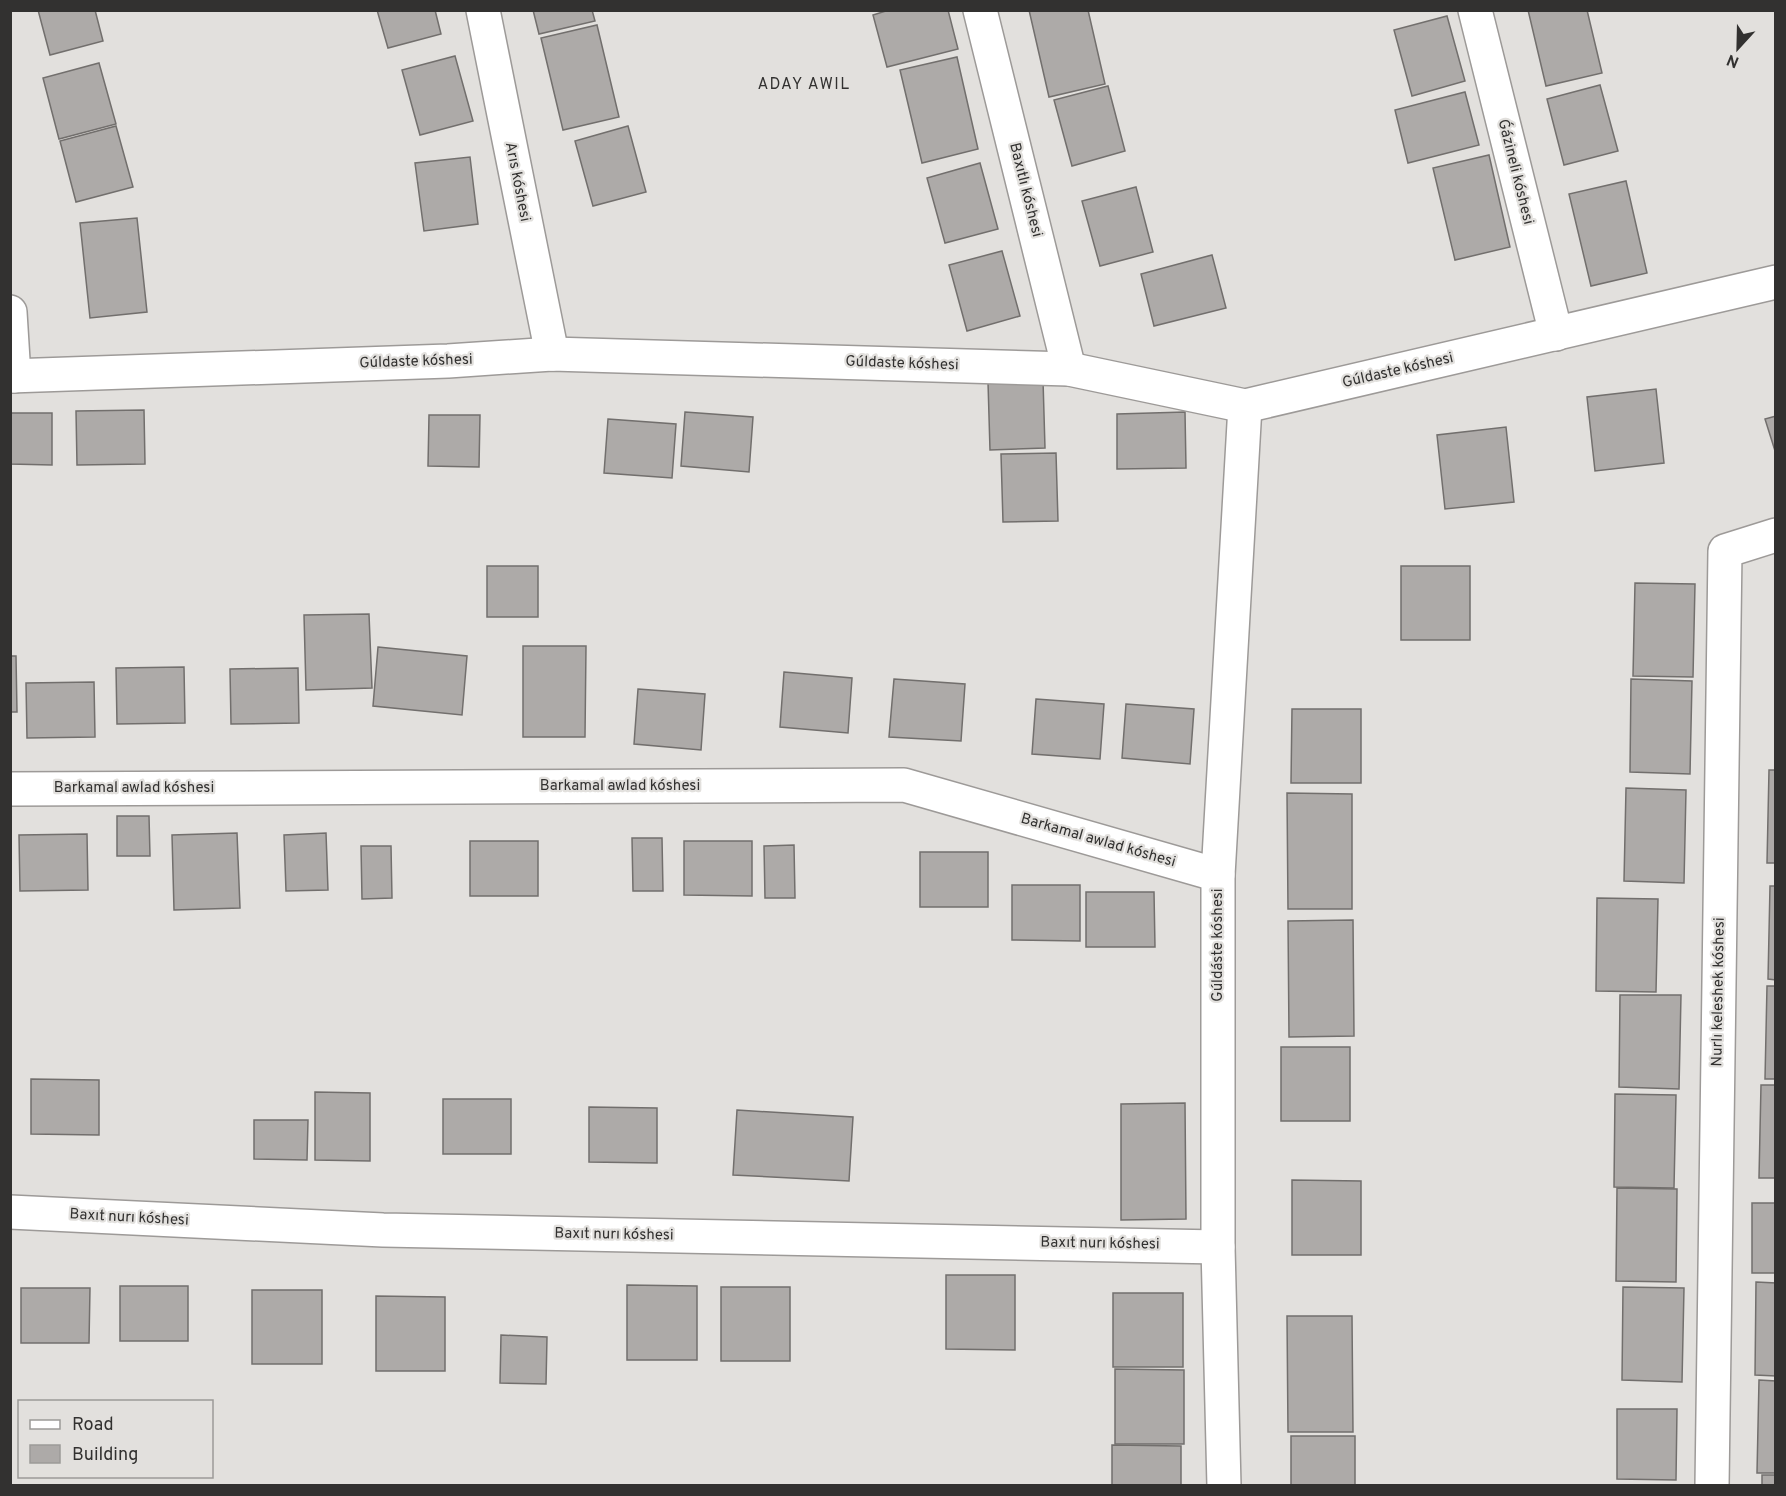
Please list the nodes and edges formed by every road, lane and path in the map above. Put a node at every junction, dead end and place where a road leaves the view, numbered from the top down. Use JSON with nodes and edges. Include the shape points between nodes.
{"nodes":[{"id":1,"x":483,"y":10,"type":"edge"},
{"id":2,"x":980,"y":10,"type":"edge"},
{"id":3,"x":1475,"y":10,"type":"edge"},
{"id":4,"x":1776,"y":282,"type":"edge"},
{"id":5,"x":10,"y":312,"type":"edge"},
{"id":6,"x":1556,"y":334,"type":"junction"},
{"id":7,"x":552,"y":354,"type":"junction"},
{"id":8,"x":1069,"y":369,"type":"junction"},
{"id":9,"x":12,"y":376,"type":"edge"},
{"id":10,"x":1245,"y":406,"type":"junction"},
{"id":11,"x":1776,"y":535,"type":"edge"},
{"id":12,"x":10,"y":789,"type":"edge"},
{"id":13,"x":1218,"y":875,"type":"junction"},
{"id":14,"x":10,"y":1212,"type":"edge"},
{"id":15,"x":1218,"y":1247,"type":"junction"},
{"id":16,"x":1224,"y":1485,"type":"edge"},
{"id":17,"x":1712,"y":1485,"type":"edge"}],
"edges":[{"from":1,"to":7,"type":"street","name":"Arıs kóshesi"},
{"from":2,"to":8,"type":"street","name":"Baxıtlı kóshesi"},
{"from":3,"to":6,"type":"street","name":"Ǵázineli kóshesi"},
{"from":4,"to":6,"type":"street","name":"Gúldaste kóshesi"},
{"from":5,"to":9,"type":"street"},
{"from":6,"to":10,"type":"street","name":"Gúldaste kóshesi"},
{"from":7,"to":8,"type":"street","name":"Gúldaste kóshesi"},
{"from":7,"to":9,"type":"street","name":"Gúldaste kóshesi"},
{"from":8,"to":10,"type":"street","name":"Gúldaste kóshesi"},
{"from":10,"to":13,"type":"street","name":"Gúldáste kóshesi"},
{"from":11,"to":17,"type":"street","name":"Nurlı keleshek kóshesi","via":[[1725,551]]},
{"from":12,"to":13,"type":"street","name":"Barkamal awlad kóshesi","via":[[904,785]]},
{"from":13,"to":15,"type":"street","name":"Gúldáste kóshesi"},
{"from":14,"to":15,"type":"street","name":"Baxıt nurı kóshesi","via":[[383,1230]]},
{"from":15,"to":16,"type":"street","name":"Gúldáste kóshesi"}]}
